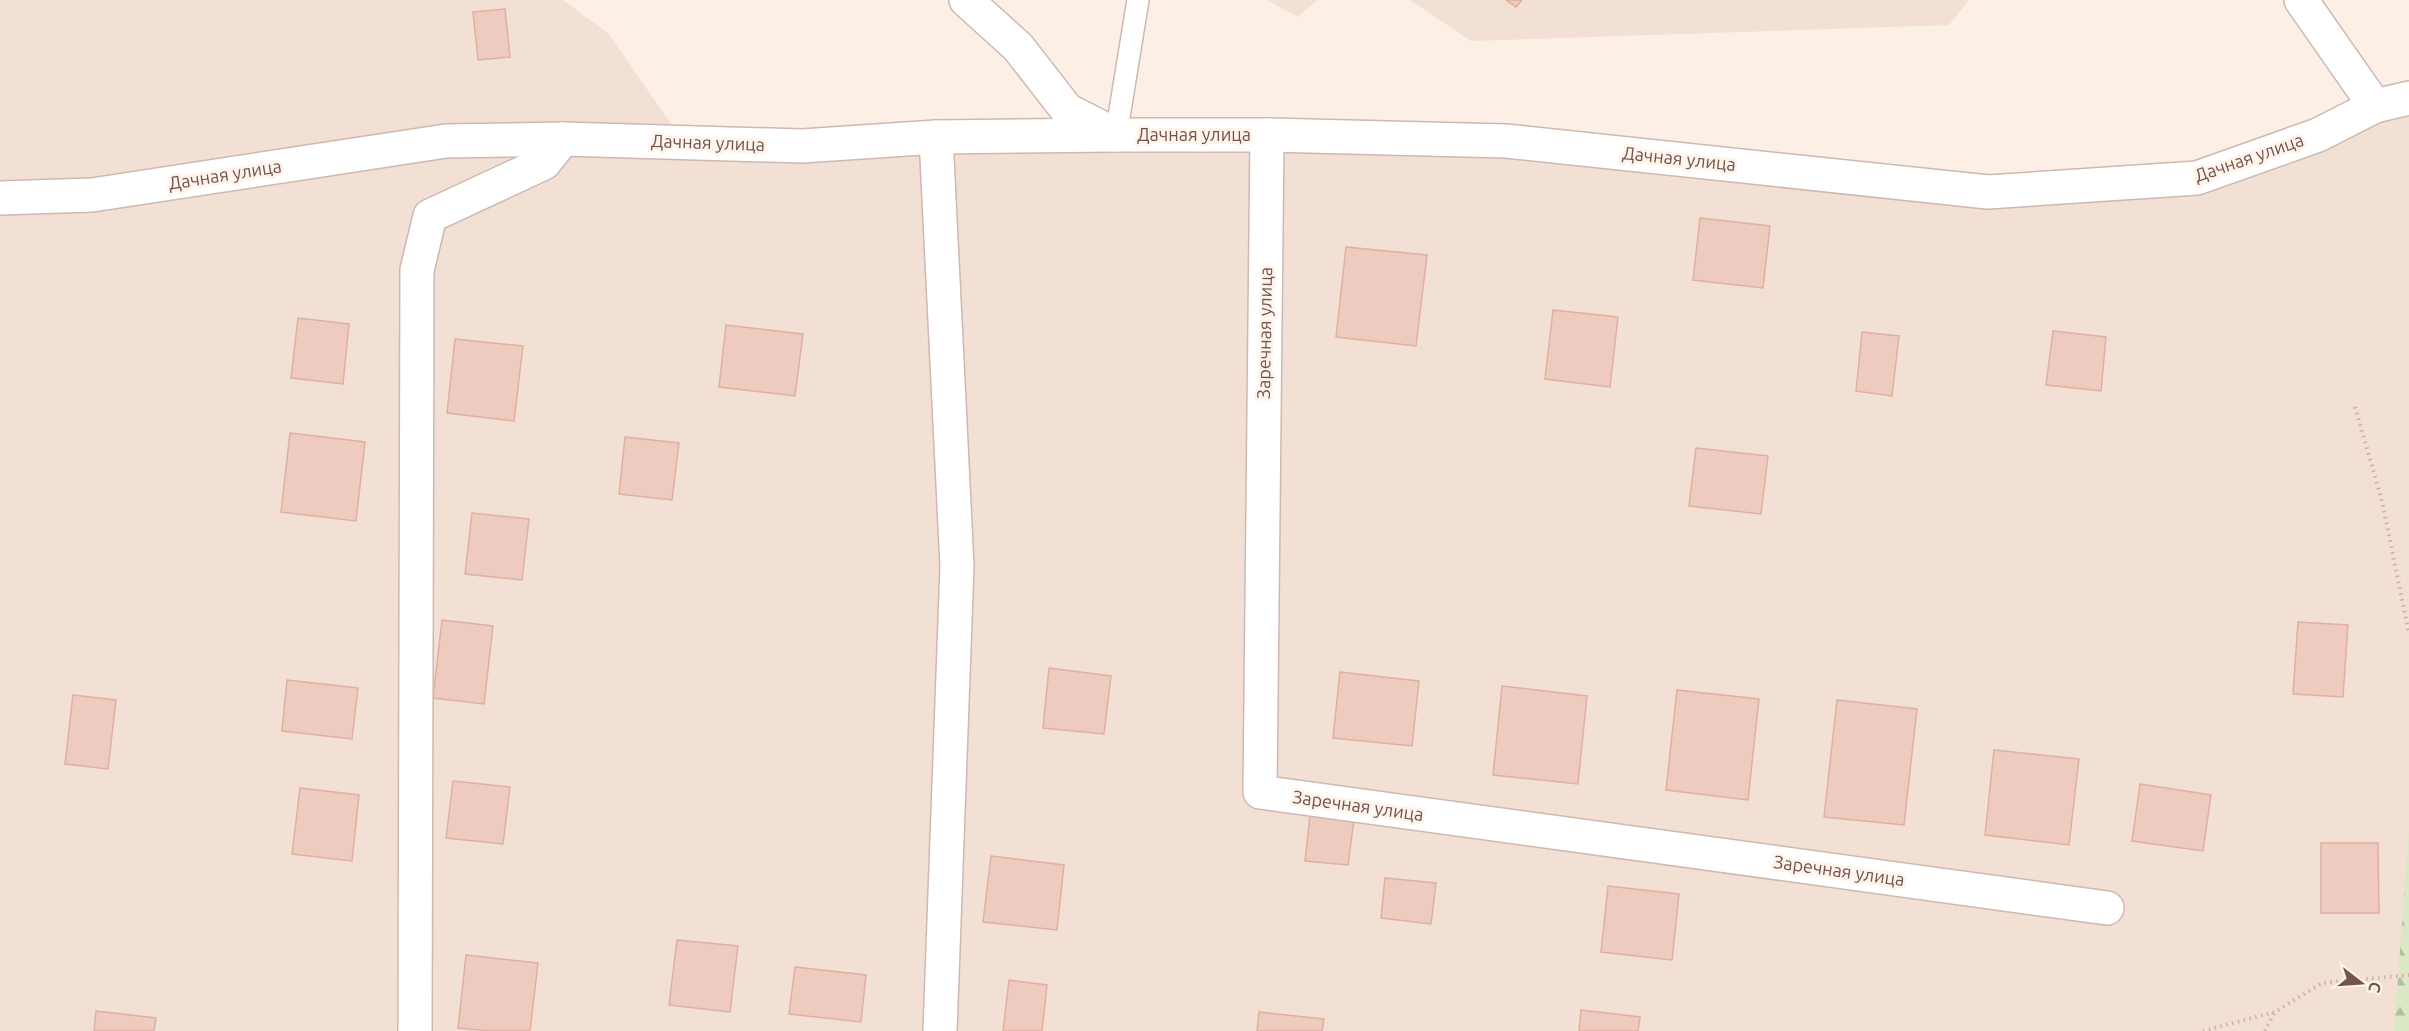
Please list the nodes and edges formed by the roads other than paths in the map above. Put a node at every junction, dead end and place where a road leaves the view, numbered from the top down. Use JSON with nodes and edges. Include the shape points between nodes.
{"nodes":[{"id":1,"x":966,"y":0,"type":"edge"},
{"id":2,"x":1138,"y":0,"type":"edge"},
{"id":3,"x":2301,"y":0,"type":"edge"},
{"id":4,"x":2409,"y":98,"type":"edge"},
{"id":5,"x":2375,"y":106,"type":"junction"},
{"id":6,"x":1116,"y":135,"type":"junction"},
{"id":7,"x":1268,"y":135,"type":"junction"},
{"id":8,"x":936,"y":137,"type":"junction"},
{"id":9,"x":563,"y":139,"type":"junction"},
{"id":10,"x":0,"y":198,"type":"edge"},
{"id":11,"x":2107,"y":908,"type":"dead end"},
{"id":12,"x":415,"y":1031,"type":"edge"},
{"id":13,"x":940,"y":1031,"type":"edge"}],
"edges":[{"from":1,"to":6,"type":"street","via":[[1018,47],[1067,110]]},
{"from":2,"to":6,"type":"lane"},
{"from":3,"to":5,"type":"street"},
{"from":4,"to":5,"type":"street","name":"Дачная улица"},
{"from":5,"to":7,"type":"street","name":"Дачная улица","via":[[2318,135],[2197,178],[1988,192],[1506,141]]},
{"from":6,"to":7,"type":"street","name":"Дачная улица"},
{"from":6,"to":8,"type":"street","name":"Дачная улица"},
{"from":7,"to":11,"type":"street","name":"Заречная улица","via":[[1260,792]]},
{"from":8,"to":9,"type":"street","name":"Дачная улица","via":[[802,146]]},
{"from":8,"to":13,"type":"street","via":[[957,566]]},
{"from":9,"to":10,"type":"street","name":"Дачная улица","via":[[446,141],[92,195]]},
{"from":9,"to":12,"type":"street","via":[[544,163],[430,216],[417,270]]}]}
